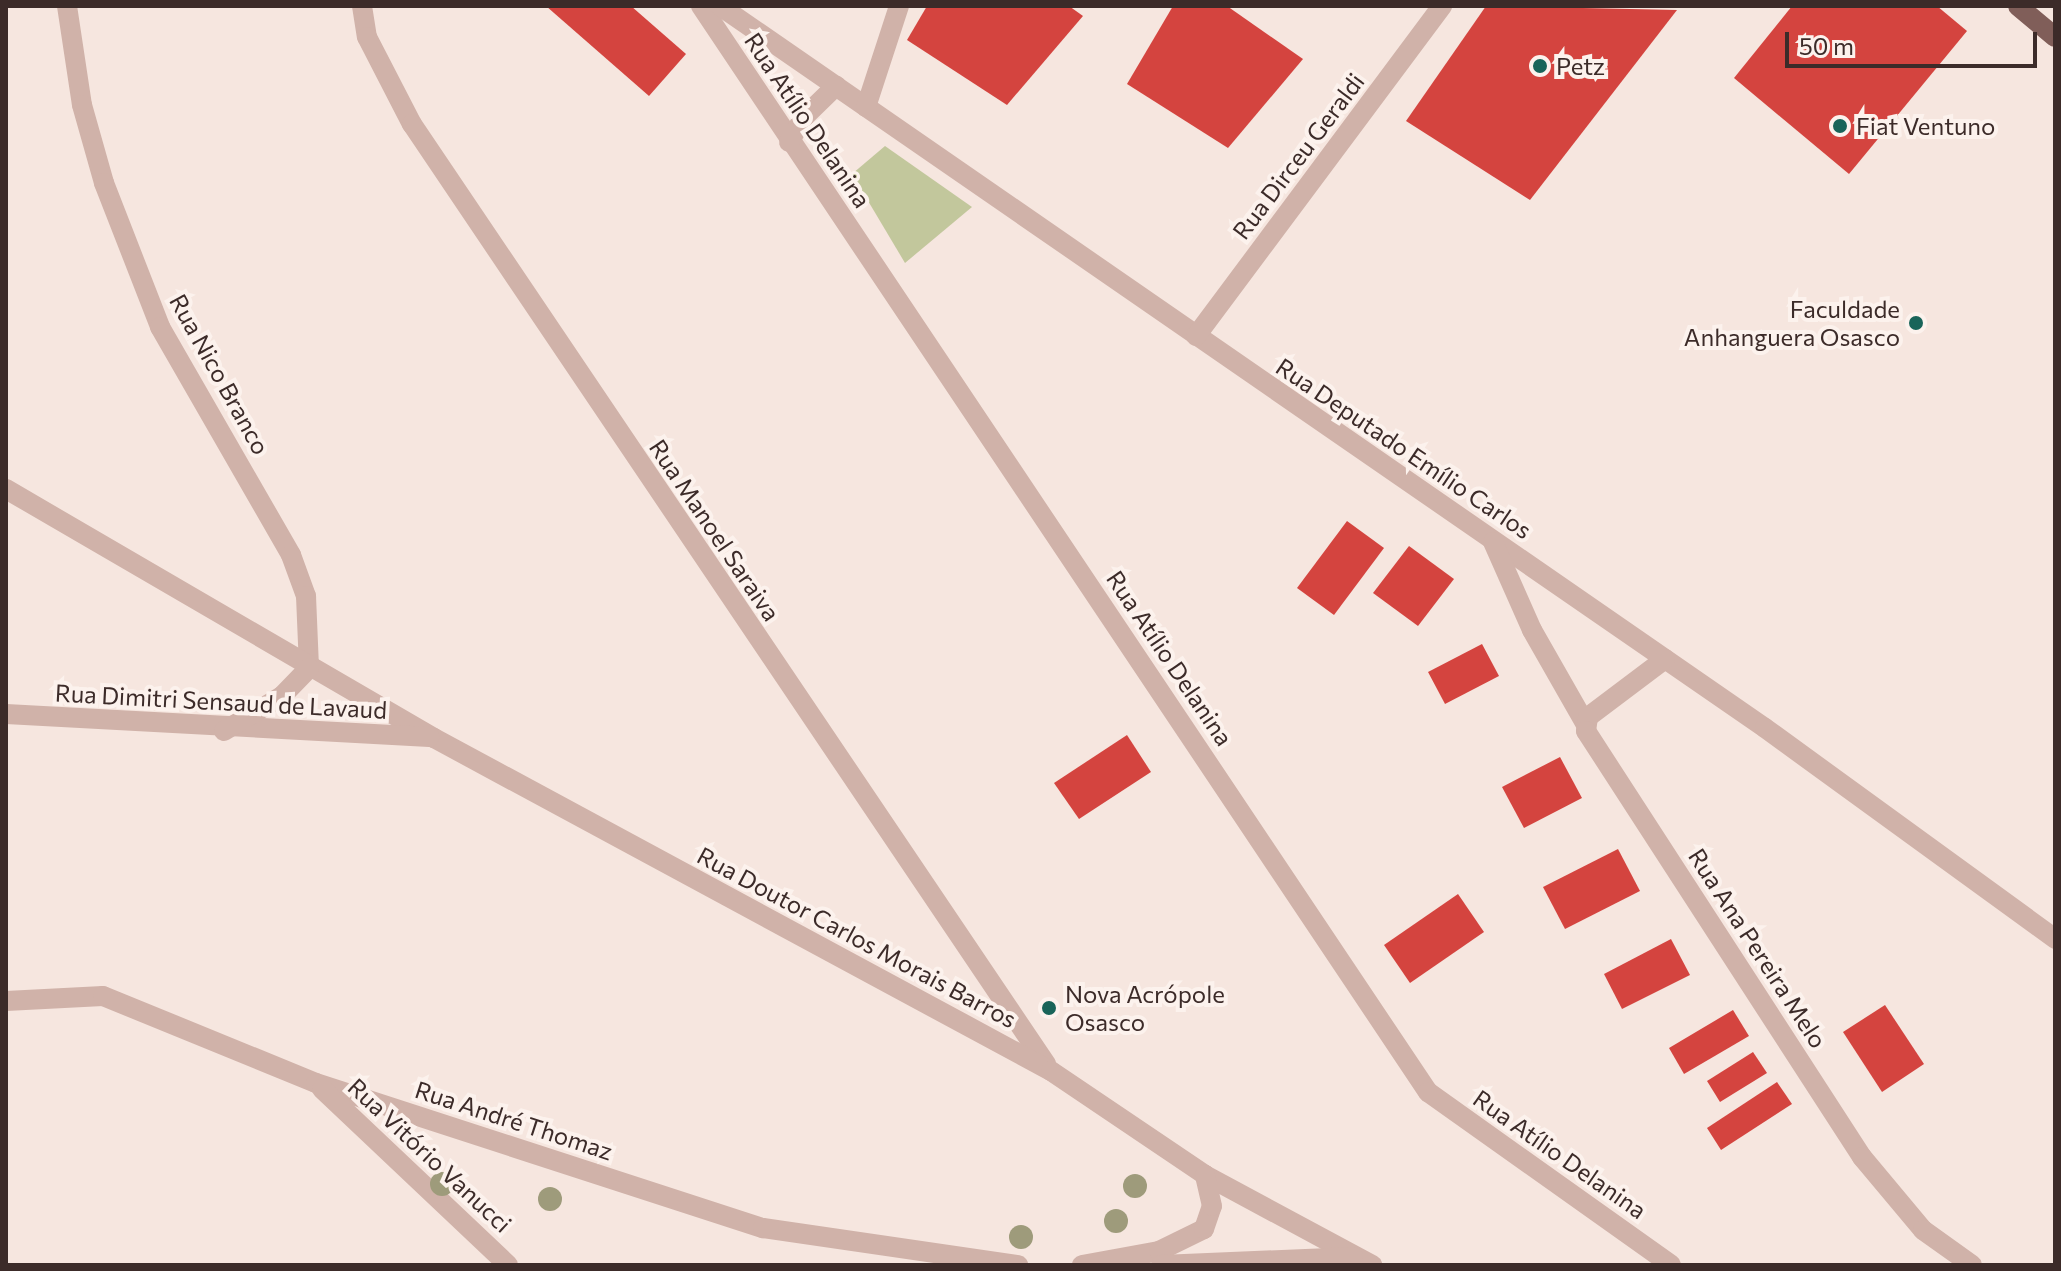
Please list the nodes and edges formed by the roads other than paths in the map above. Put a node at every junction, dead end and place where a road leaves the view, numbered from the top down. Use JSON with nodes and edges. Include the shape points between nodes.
{"nodes":[{"id":1,"x":67,"y":6,"type":"edge"},
{"id":2,"x":362,"y":6,"type":"edge"},
{"id":3,"x":701,"y":6,"type":"edge"},
{"id":4,"x":720,"y":6,"type":"edge"},
{"id":5,"x":899,"y":6,"type":"edge"},
{"id":6,"x":1442,"y":6,"type":"edge"},
{"id":7,"x":2018,"y":6,"type":"edge"},
{"id":8,"x":2055,"y":37,"type":"edge"},
{"id":9,"x":836,"y":86,"type":"junction"},
{"id":10,"x":866,"y":107,"type":"junction"},
{"id":11,"x":789,"y":142,"type":"junction"},
{"id":12,"x":1196,"y":336,"type":"junction"},
{"id":13,"x":6,"y":489,"type":"edge"},
{"id":14,"x":1492,"y":539,"type":"junction"},
{"id":15,"x":1665,"y":659,"type":"junction"},
{"id":16,"x":309,"y":668,"type":"junction"},
{"id":17,"x":6,"y":714,"type":"edge"},
{"id":18,"x":1585,"y":723,"type":"junction"},
{"id":19,"x":224,"y":731,"type":"junction"},
{"id":20,"x":434,"y":738,"type":"junction"},
{"id":21,"x":2055,"y":939,"type":"edge"},
{"id":22,"x":6,"y":1001,"type":"edge"},
{"id":23,"x":1051,"y":1071,"type":"junction"},
{"id":24,"x":316,"y":1083,"type":"junction"},
{"id":25,"x":1205,"y":1175,"type":"junction"},
{"id":26,"x":1363,"y":1261,"type":"edge"},
{"id":27,"x":508,"y":1265,"type":"edge"},
{"id":28,"x":1018,"y":1265,"type":"edge"},
{"id":29,"x":1082,"y":1265,"type":"edge"},
{"id":30,"x":1161,"y":1265,"type":"edge"},
{"id":31,"x":1671,"y":1265,"type":"edge"},
{"id":32,"x":1972,"y":1265,"type":"edge"}],
"edges":[{"from":1,"to":16,"type":"street","name":"Rua Nico Branco","via":[[82,105],[104,183],[160,327],[291,555],[306,596]]},
{"from":2,"to":23,"type":"street","name":"Rua Manoel Saraiva","via":[[367,37],[412,124]]},
{"from":3,"to":11,"type":"street","name":"Rua Atílio Delanina"},
{"from":4,"to":9,"type":"street","name":"Rua Deputado Emílio Carlos"},
{"from":5,"to":10,"type":"street"},
{"from":6,"to":12,"type":"street","name":"Rua Dirceu Geraldi"},
{"from":7,"to":8,"type":"main road"},
{"from":9,"to":10,"type":"street","name":"Rua Deputado Emílio Carlos"},
{"from":9,"to":11,"type":"street","via":[[804,117]]},
{"from":10,"to":12,"type":"street","name":"Rua Deputado Emílio Carlos"},
{"from":11,"to":31,"type":"street","name":"Rua Atílio Delanina","via":[[1428,1092]]},
{"from":12,"to":14,"type":"street","name":"Rua Deputado Emílio Carlos"},
{"from":13,"to":16,"type":"street","name":"Rua Doutor Carlos Morais Barros"},
{"from":14,"to":15,"type":"street","name":"Rua Deputado Emílio Carlos"},
{"from":14,"to":18,"type":"street","name":"Rua Ana Pereira Melo","via":[[1532,630]]},
{"from":15,"to":18,"type":"street"},
{"from":15,"to":21,"type":"street","name":"Rua Deputado Emílio Carlos"},
{"from":16,"to":19,"type":"street","via":[[282,696]]},
{"from":16,"to":20,"type":"street","name":"Rua Doutor Carlos Morais Barros"},
{"from":17,"to":19,"type":"street","name":"Rua Dimitri Sensaud de Lavaud"},
{"from":18,"to":32,"type":"street","name":"Rua Ana Pereira Melo","via":[[1862,1157],[1923,1230]]},
{"from":19,"to":20,"type":"street","name":"Rua Dimitri Sensaud de Lavaud"},
{"from":20,"to":23,"type":"street","name":"Rua Doutor Carlos Morais Barros"},
{"from":22,"to":24,"type":"street","name":"Rua André Thomaz","via":[[103,996]]},
{"from":23,"to":25,"type":"street","name":"Rua Doutor Carlos Morais Barros"},
{"from":24,"to":27,"type":"street","name":"Rua Vitório Vanucci"},
{"from":24,"to":28,"type":"street","name":"Rua André Thomaz","via":[[763,1228]]},
{"from":25,"to":26,"type":"street","name":"Rua Doutor Carlos Morais Barros"},
{"from":25,"to":29,"type":"street","via":[[1212,1206],[1204,1229],[1159,1251]]},
{"from":26,"to":30,"type":"street"}]}
